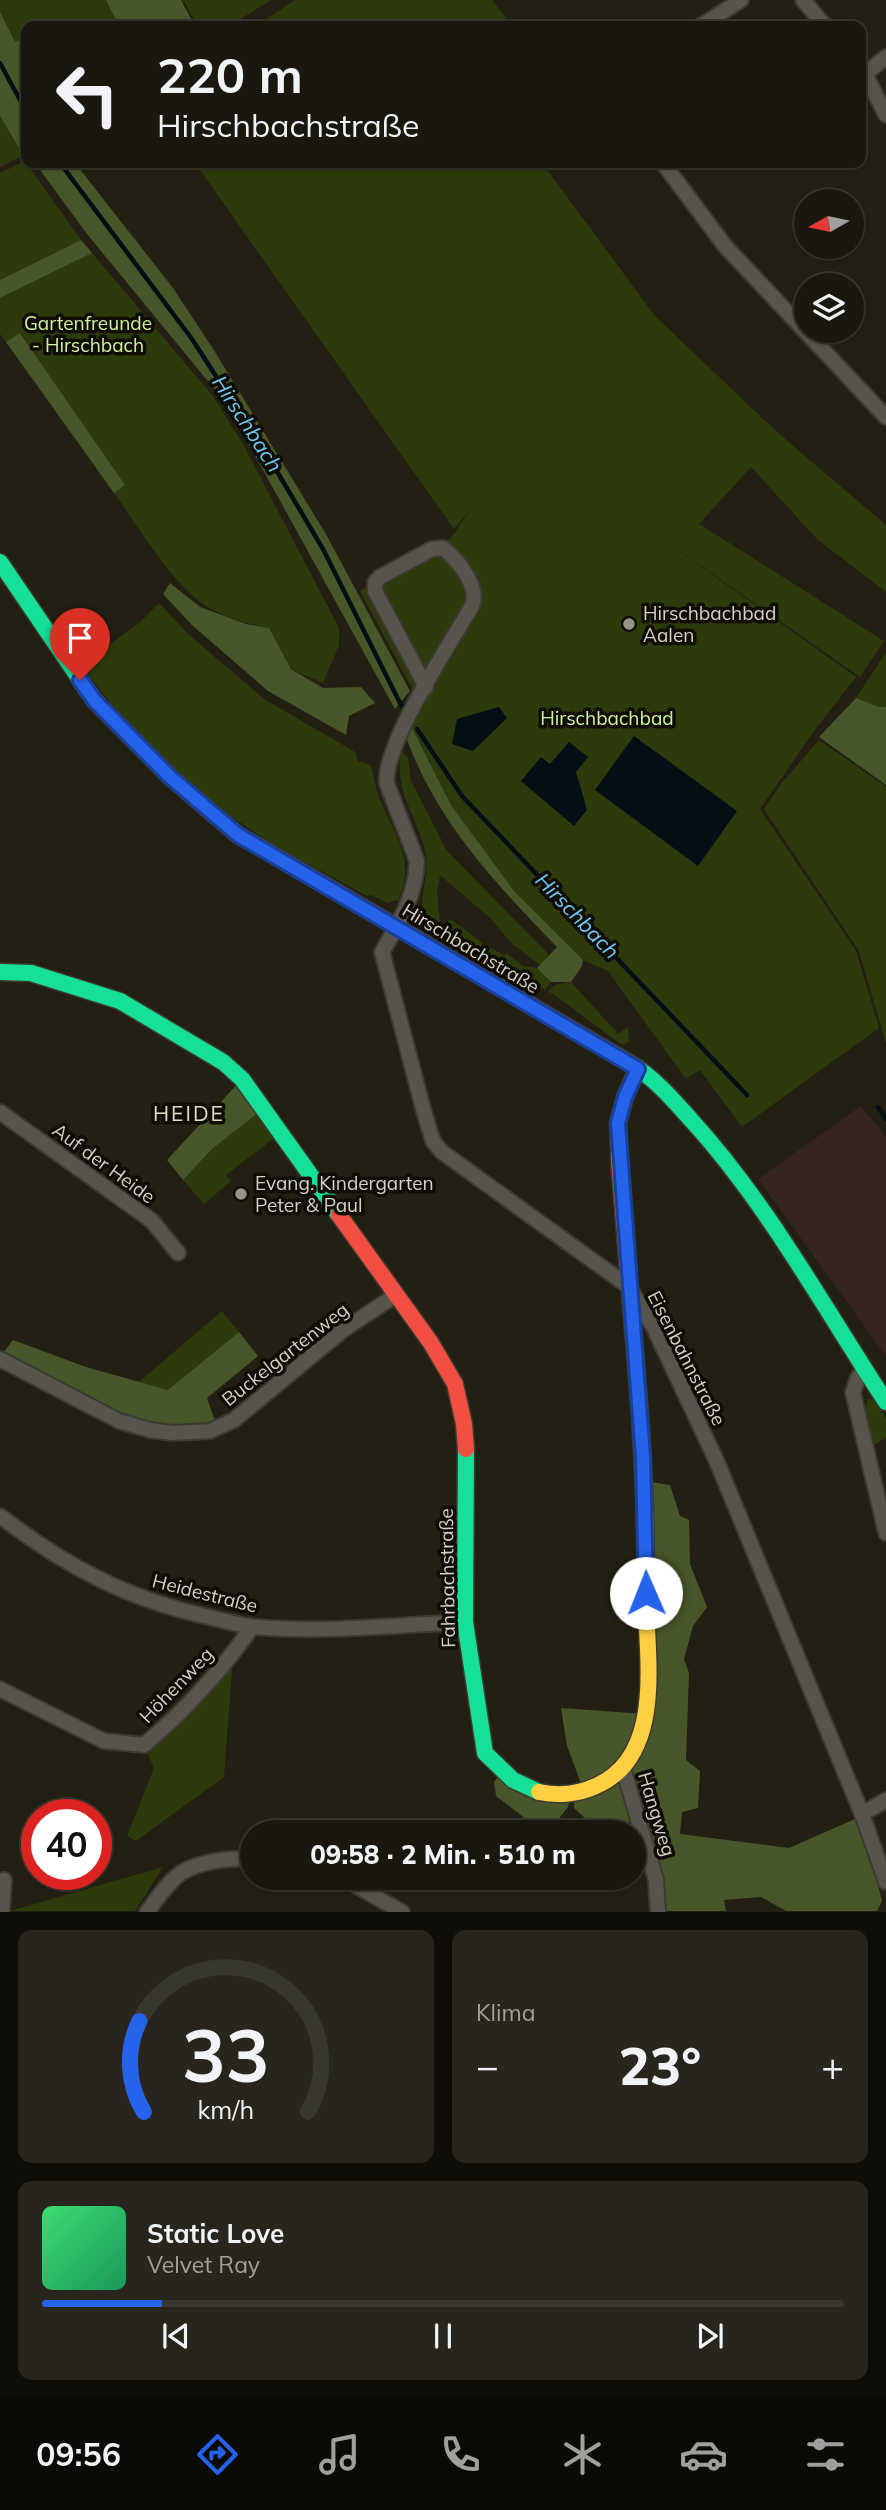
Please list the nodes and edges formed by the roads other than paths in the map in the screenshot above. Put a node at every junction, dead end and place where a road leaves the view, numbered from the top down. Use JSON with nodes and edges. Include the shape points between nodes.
{"nodes":[{"id":1,"x":741,"y":0,"type":"edge"},
{"id":2,"x":803,"y":0,"type":"edge"},
{"id":3,"x":709,"y":21,"type":"edge"},
{"id":4,"x":821,"y":21,"type":"edge"},
{"id":5,"x":886,"y":57,"type":"edge"},
{"id":6,"x":866,"y":69,"type":"edge"},
{"id":7,"x":866,"y":77,"type":"edge"},
{"id":8,"x":886,"y":115,"type":"edge"},
{"id":9,"x":667,"y":168,"type":"edge"},
{"id":10,"x":886,"y":417,"type":"edge"},
{"id":11,"x":0,"y":562,"type":"edge"},
{"id":12,"x":426,"y":687,"type":"junction"},
{"id":13,"x":397,"y":928,"type":"junction"},
{"id":14,"x":0,"y":972,"type":"edge"},
{"id":15,"x":638,"y":1069,"type":"junction"},
{"id":16,"x":0,"y":1112,"type":"edge"},
{"id":17,"x":178,"y":1253,"type":"dead end"},
{"id":18,"x":628,"y":1286,"type":"junction"},
{"id":19,"x":396,"y":1295,"type":"junction"},
{"id":20,"x":0,"y":1359,"type":"edge"},
{"id":21,"x":864,"y":1370,"type":"junction"},
{"id":22,"x":886,"y":1402,"type":"edge"},
{"id":23,"x":0,"y":1516,"type":"edge"},
{"id":24,"x":886,"y":1533,"type":"edge"},
{"id":25,"x":465,"y":1622,"type":"junction"},
{"id":26,"x":252,"y":1627,"type":"junction"},
{"id":27,"x":0,"y":1689,"type":"edge"},
{"id":28,"x":623,"y":1769,"type":"junction"},
{"id":29,"x":886,"y":1800,"type":"edge"},
{"id":30,"x":862,"y":1814,"type":"junction"},
{"id":31,"x":240,"y":1858,"type":"edge"},
{"id":32,"x":4,"y":1880,"type":"dead end"},
{"id":33,"x":886,"y":1882,"type":"edge"},
{"id":34,"x":364,"y":1890,"type":"edge"},
{"id":35,"x":2,"y":1912,"type":"edge"},
{"id":36,"x":147,"y":1912,"type":"edge"},
{"id":37,"x":402,"y":1912,"type":"edge"},
{"id":38,"x":658,"y":1912,"type":"edge"}],
"edges":[{"from":1,"to":3,"type":"street"},
{"from":2,"to":4,"type":"street"},
{"from":5,"to":6,"type":"street"},
{"from":7,"to":8,"type":"street"},
{"from":9,"to":10,"type":"street","via":[[725,246]]},
{"from":11,"to":13,"type":"street","name":"Hirschbachstraße","via":[[94,700],[169,776],[238,835]]},
{"from":12,"to":12,"type":"street","name":"Eisenbahnstraße","via":[[375,591],[375,582],[432,549],[443,548],[474,588],[475,597]]},
{"from":12,"to":13,"type":"street","name":"Eisenbahnstraße","via":[[399,734],[386,773],[417,861],[410,900]]},
{"from":13,"to":15,"type":"street","name":"Hirschbachstraße"},
{"from":13,"to":18,"type":"street","name":"Eisenbahnstraße","via":[[382,952],[433,1140],[442,1152]]},
{"from":14,"to":19,"type":"street","name":"Fahrbachstraße","via":[[31,974],[120,1001],[223,1062],[242,1079]]},
{"from":15,"to":18,"type":"street","via":[[618,1123]]},
{"from":15,"to":21,"type":"street","name":"Hirschbachstraße","via":[[696,1122],[730,1166]]},
{"from":16,"to":17,"type":"street","name":"Auf der Heide","via":[[152,1221]]},
{"from":18,"to":28,"type":"street","via":[[643,1457],[647,1645],[645,1715],[638,1745]]},
{"from":18,"to":30,"type":"street","name":"Eisenbahnstraße","via":[[654,1328],[718,1462]]},
{"from":19,"to":20,"type":"street","name":"Buckelgartenweg","via":[[343,1330],[234,1420],[210,1431],[173,1433],[119,1421]]},
{"from":19,"to":25,"type":"street","name":"Fahrbachstraße","via":[[455,1384],[464,1424]]},
{"from":21,"to":22,"type":"street","name":"Hirschbachstraße"},
{"from":21,"to":24,"type":"street","via":[[853,1393]]},
{"from":23,"to":26,"type":"street","name":"Heidestraße","via":[[99,1581],[169,1609]]},
{"from":25,"to":26,"type":"street","name":"Heidestraße"},
{"from":25,"to":28,"type":"street","name":"Fahrbachstraße","via":[[485,1754],[499,1770],[520,1787],[553,1795],[584,1791]]},
{"from":26,"to":27,"type":"street","name":"Höhenweg","via":[[174,1720],[144,1745],[104,1741]]},
{"from":28,"to":38,"type":"street","name":"Hangweg","via":[[656,1881]]},
{"from":29,"to":30,"type":"street"},
{"from":30,"to":33,"type":"street","name":"Eisenbahnstraße"},
{"from":31,"to":36,"type":"street","via":[[202,1864],[181,1874]]},
{"from":32,"to":35,"type":"street"},
{"from":34,"to":37,"type":"street"}]}
